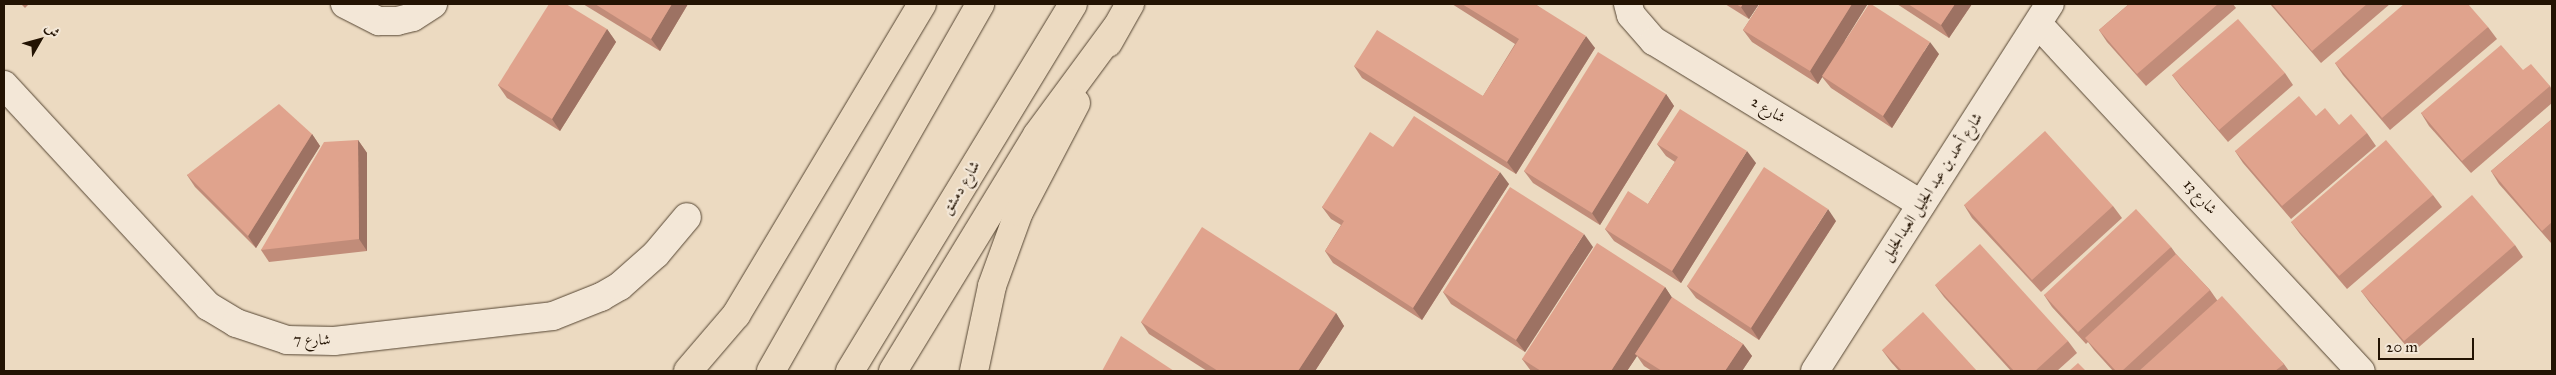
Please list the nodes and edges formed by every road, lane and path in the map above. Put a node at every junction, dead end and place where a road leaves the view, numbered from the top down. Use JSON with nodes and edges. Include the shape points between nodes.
{"nodes":[{"id":1,"x":345,"y":4,"type":"edge"},
{"id":2,"x":433,"y":4,"type":"edge"},
{"id":3,"x":922,"y":4,"type":"edge"},
{"id":4,"x":980,"y":4,"type":"edge"},
{"id":5,"x":1072,"y":4,"type":"edge"},
{"id":6,"x":1130,"y":4,"type":"edge"},
{"id":7,"x":1628,"y":4,"type":"edge"},
{"id":8,"x":2044,"y":14,"type":"edge"},
{"id":9,"x":1116,"y":28,"type":"junction"},
{"id":10,"x":4,"y":85,"type":"edge"},
{"id":11,"x":1921,"y":204,"type":"junction"},
{"id":12,"x":687,"y":217,"type":"dead end"},
{"id":13,"x":688,"y":371,"type":"edge"},
{"id":14,"x":771,"y":371,"type":"edge"},
{"id":15,"x":850,"y":371,"type":"edge"},
{"id":16,"x":893,"y":371,"type":"edge"},
{"id":17,"x":974,"y":371,"type":"edge"},
{"id":18,"x":1815,"y":371,"type":"edge"},
{"id":19,"x":2361,"y":371,"type":"edge"}],
"edges":[{"from":1,"to":2,"type":"street","via":[[379,21],[413,17]]},
{"from":3,"to":13,"type":"main road","via":[[736,315]]},
{"from":4,"to":14,"type":"main road"},
{"from":5,"to":15,"type":"main road","name":"شارع دمشق"},
{"from":6,"to":9,"type":"main road"},
{"from":7,"to":11,"type":"street","name":"شارع 2","via":[[1631,15],[1654,41]]},
{"from":8,"to":11,"type":"street","name":"شارع أحمد بن عبد الجليل العبدالجليل"},
{"from":8,"to":19,"type":"street","name":"شارع 13"},
{"from":9,"to":16,"type":"main road","via":[[1037,135]]},
{"from":9,"to":17,"type":"main road","via":[[1019,212],[992,286]]},
{"from":10,"to":12,"type":"street","name":"شارع 7","via":[[208,306],[236,323],[287,340],[334,341],[553,316],[601,298],[620,286],[656,254]]},
{"from":11,"to":18,"type":"street","name":"شارع أحمد بن عبد الجليل العبدالجليل"}]}
